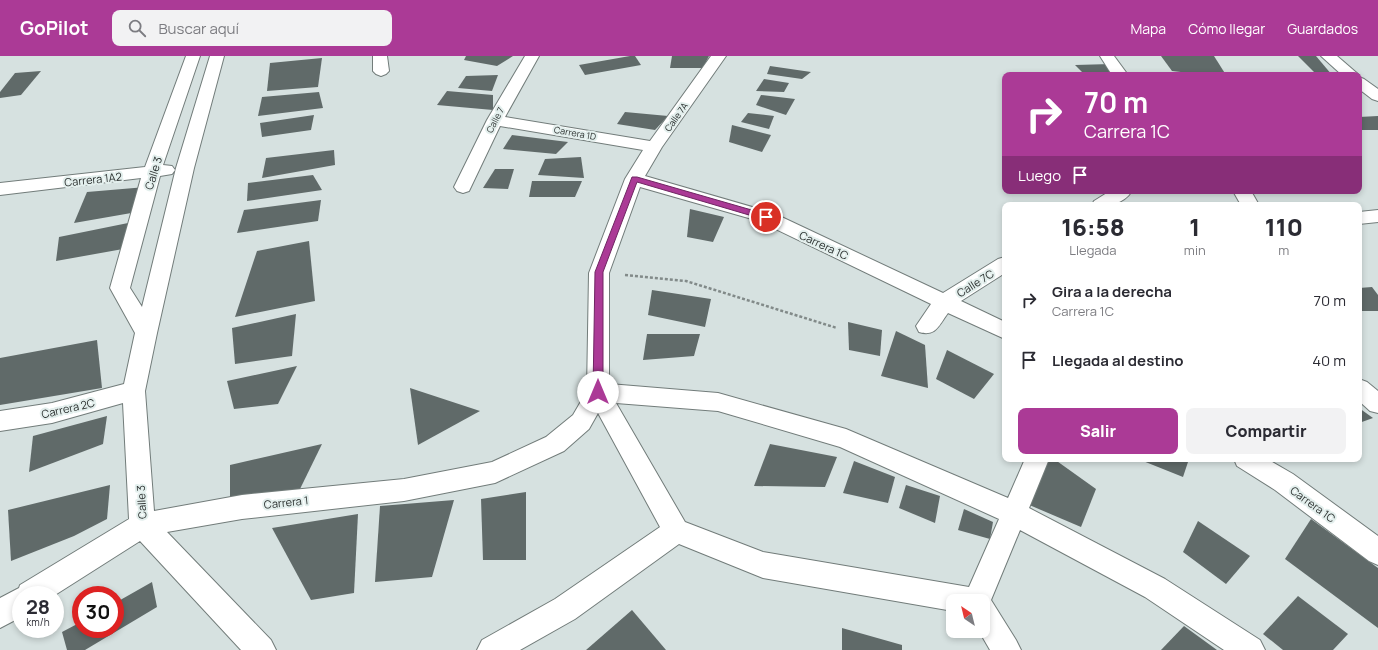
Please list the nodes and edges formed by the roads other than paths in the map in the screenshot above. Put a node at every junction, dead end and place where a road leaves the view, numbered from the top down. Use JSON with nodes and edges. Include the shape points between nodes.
{"nodes":[{"id":1,"x":193,"y":56,"type":"edge"},
{"id":2,"x":217,"y":56,"type":"edge"},
{"id":3,"x":532,"y":56,"type":"edge"},
{"id":4,"x":719,"y":56,"type":"edge"},
{"id":5,"x":1107,"y":56,"type":"edge"},
{"id":6,"x":1328,"y":56,"type":"edge"},
{"id":7,"x":1118,"y":72,"type":"edge"},
{"id":8,"x":1347,"y":72,"type":"edge"},
{"id":9,"x":1362,"y":84,"type":"edge"},
{"id":10,"x":1378,"y":96,"type":"edge"},
{"id":11,"x":495,"y":120,"type":"junction"},
{"id":12,"x":654,"y":147,"type":"junction"},
{"id":13,"x":185,"y":168,"type":"junction"},
{"id":14,"x":152,"y":172,"type":"junction"},
{"id":15,"x":634,"y":179,"type":"junction"},
{"id":16,"x":463,"y":187,"type":"dead end"},
{"id":17,"x":0,"y":189,"type":"edge"},
{"id":18,"x":1118,"y":194,"type":"edge"},
{"id":19,"x":1106,"y":202,"type":"edge"},
{"id":20,"x":1378,"y":216,"type":"edge"},
{"id":21,"x":1362,"y":218,"type":"edge"},
{"id":22,"x":1002,"y":266,"type":"edge"},
{"id":23,"x":944,"y":302,"type":"junction"},
{"id":24,"x":927,"y":326,"type":"dead end"},
{"id":25,"x":1002,"y":331,"type":"edge"},
{"id":26,"x":146,"y":333,"type":"junction"},
{"id":27,"x":134,"y":391,"type":"junction"},
{"id":28,"x":1362,"y":391,"type":"edge"},
{"id":29,"x":598,"y":392,"type":"junction"},
{"id":30,"x":1378,"y":404,"type":"edge"},
{"id":31,"x":0,"y":421,"type":"edge"},
{"id":32,"x":1036,"y":462,"type":"edge"},
{"id":33,"x":1251,"y":462,"type":"edge"},
{"id":34,"x":1013,"y":513,"type":"junction"},
{"id":35,"x":142,"y":526,"type":"junction"},
{"id":36,"x":676,"y":531,"type":"junction"},
{"id":37,"x":1378,"y":552,"type":"edge"},
{"id":38,"x":45,"y":586,"type":"edge"},
{"id":39,"x":981,"y":594,"type":"edge"},
{"id":40,"x":946,"y":596,"type":"edge"},
{"id":41,"x":12,"y":607,"type":"edge"},
{"id":42,"x":0,"y":614,"type":"edge"},
{"id":43,"x":990,"y":623,"type":"edge"},
{"id":44,"x":261,"y":650,"type":"edge"},
{"id":45,"x":492,"y":650,"type":"edge"},
{"id":46,"x":1006,"y":650,"type":"edge"},
{"id":47,"x":1250,"y":650,"type":"edge"}],
"edges":[{"from":1,"to":14,"type":"street","name":"Calle 3"},
{"from":2,"to":13,"type":"street","name":"Calle 3"},
{"from":3,"to":11,"type":"street","name":"Calle 7"},
{"from":4,"to":12,"type":"street","name":"Calle 7A"},
{"from":5,"to":7,"type":"street"},
{"from":6,"to":8,"type":"street"},
{"from":9,"to":10,"type":"street"},
{"from":11,"to":12,"type":"street","name":"Carrera 1D"},
{"from":11,"to":16,"type":"street","name":"Calle 7"},
{"from":12,"to":15,"type":"street","name":"Calle 7A"},
{"from":13,"to":14,"type":"street","name":"Carrera 1A2"},
{"from":13,"to":26,"type":"street","name":"Calle 3"},
{"from":14,"to":17,"type":"street","name":"Carrera 1A2"},
{"from":14,"to":26,"type":"street","name":"Calle 3","via":[[120,288]]},
{"from":15,"to":23,"type":"street","name":"Carrera 1C","via":[[766,217]]},
{"from":15,"to":29,"type":"street","name":"Calle 7A","via":[[599,272]]},
{"from":18,"to":19,"type":"street"},
{"from":20,"to":21,"type":"street"},
{"from":22,"to":23,"type":"street","name":"Calle 7C"},
{"from":23,"to":24,"type":"street"},
{"from":23,"to":25,"type":"street","name":"Carrera 1C"},
{"from":26,"to":27,"type":"street","name":"Calle 3"},
{"from":27,"to":31,"type":"street","name":"Carrera 2C","via":[[52,413]]},
{"from":27,"to":35,"type":"street","name":"Calle 3"},
{"from":28,"to":30,"type":"street"},
{"from":29,"to":34,"type":"street","via":[[718,402],[838,437]]},
{"from":29,"to":35,"type":"street","name":"Carrera 1","via":[[581,422],[555,444],[495,472],[404,490],[242,506]]},
{"from":29,"to":36,"type":"street"},
{"from":32,"to":34,"type":"street"},
{"from":33,"to":37,"type":"street","name":"Carrera 1C","via":[[1284,482]]},
{"from":34,"to":39,"type":"street"},
{"from":34,"to":47,"type":"street","via":[[1155,588]]},
{"from":35,"to":38,"type":"street","name":"Carrera 1"},
{"from":35,"to":44,"type":"street","name":"Calle 3"},
{"from":36,"to":40,"type":"street","via":[[763,565]]},
{"from":36,"to":45,"type":"street","via":[[564,609]]},
{"from":41,"to":42,"type":"street"},
{"from":43,"to":46,"type":"street"}]}
